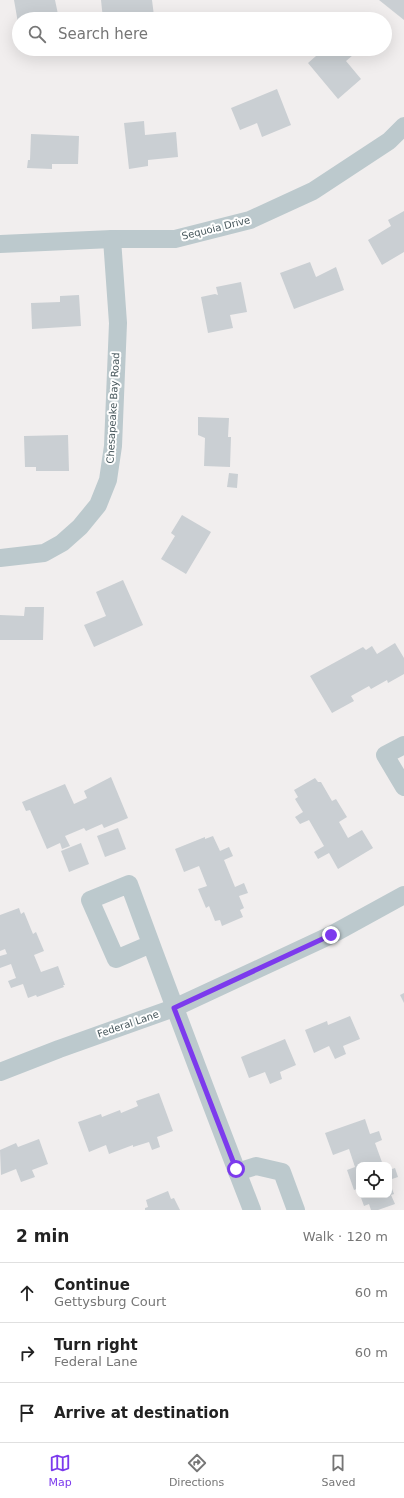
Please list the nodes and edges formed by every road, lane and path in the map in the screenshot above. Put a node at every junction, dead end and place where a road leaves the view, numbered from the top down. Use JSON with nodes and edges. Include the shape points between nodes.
{"nodes":[{"id":1,"x":404,"y":126,"type":"edge"},
{"id":2,"x":112,"y":239,"type":"junction"},
{"id":3,"x":0,"y":244,"type":"edge"},
{"id":4,"x":0,"y":558,"type":"edge"},
{"id":5,"x":404,"y":745,"type":"edge"},
{"id":6,"x":404,"y":787,"type":"edge"},
{"id":7,"x":404,"y":895,"type":"edge"},
{"id":8,"x":151,"y":944,"type":"dead end"},
{"id":9,"x":174,"y":1008,"type":"junction"},
{"id":10,"x":0,"y":1072,"type":"edge"},
{"id":11,"x":237,"y":1172,"type":"junction"},
{"id":12,"x":252,"y":1210,"type":"edge"},
{"id":13,"x":296,"y":1210,"type":"edge"}],
"edges":[{"from":1,"to":2,"type":"street","name":"Sequoia Drive","via":[[389,141],[313,191],[250,220],[175,239]]},
{"from":2,"to":3,"type":"street","name":"Sequoia Drive"},
{"from":2,"to":4,"type":"street","name":"Chesapeake Bay Road","via":[[118,323],[113,446],[108,480],[98,506],[62,543],[44,553]]},
{"from":5,"to":6,"type":"street","via":[[385,755]]},
{"from":7,"to":9,"type":"street","name":"Federal Lane","via":[[331,935]]},
{"from":8,"to":9,"type":"street"},
{"from":9,"to":10,"type":"street","name":"Federal Lane"},
{"from":9,"to":11,"type":"street"},
{"from":11,"to":12,"type":"street"},
{"from":11,"to":13,"type":"street","via":[[256,1166],[282,1172]]}]}
